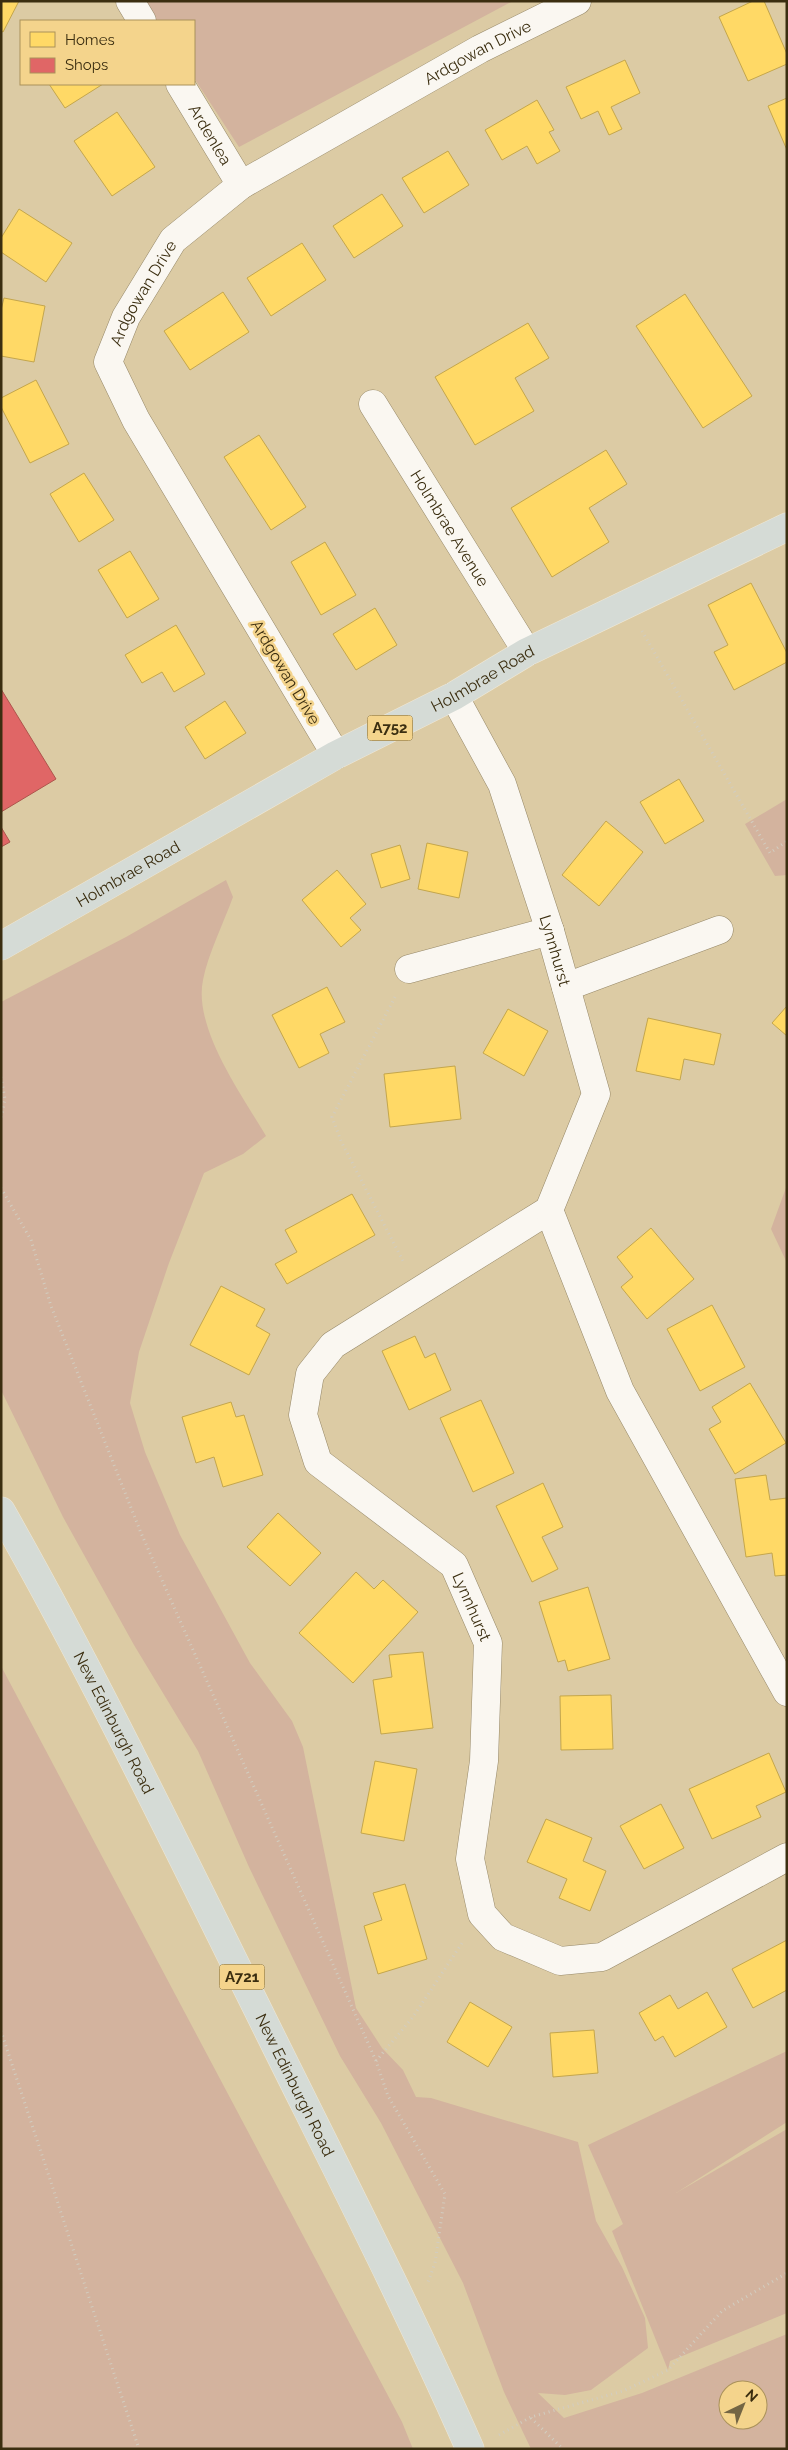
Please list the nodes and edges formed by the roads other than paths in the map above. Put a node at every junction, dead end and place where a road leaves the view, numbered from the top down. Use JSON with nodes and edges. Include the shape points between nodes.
{"nodes":[{"id":1,"x":130,"y":1,"type":"edge"},
{"id":2,"x":577,"y":1,"type":"edge"},
{"id":3,"x":141,"y":20,"type":"edge"},
{"id":4,"x":181,"y":85,"type":"edge"},
{"id":5,"x":241,"y":185,"type":"junction"},
{"id":6,"x":373,"y":404,"type":"dead end"},
{"id":7,"x":787,"y":527,"type":"edge"},
{"id":8,"x":527,"y":652,"type":"junction"},
{"id":9,"x":454,"y":696,"type":"junction"},
{"id":10,"x":336,"y":755,"type":"junction"},
{"id":11,"x":719,"y":930,"type":"dead end"},
{"id":12,"x":550,"y":931,"type":"junction"},
{"id":13,"x":1,"y":946,"type":"edge"},
{"id":14,"x":409,"y":969,"type":"road end"},
{"id":15,"x":566,"y":987,"type":"junction"},
{"id":16,"x":549,"y":1210,"type":"junction"},
{"id":17,"x":1,"y":1511,"type":"edge"},
{"id":18,"x":787,"y":1692,"type":"edge"},
{"id":19,"x":787,"y":1857,"type":"edge"},
{"id":20,"x":480,"y":2444,"type":"edge"}],
"edges":[{"from":1,"to":3,"type":"street"},
{"from":2,"to":5,"type":"street","name":"Ardgowan Drive","via":[[480,49]]},
{"from":4,"to":5,"type":"street","name":"Ardenlea"},
{"from":5,"to":10,"type":"street","name":"Ardgowan Drive","via":[[173,240],[126,317],[108,362],[136,420]]},
{"from":6,"to":8,"type":"street","name":"Holmbrae Avenue"},
{"from":7,"to":8,"type":"main road","name":"Holmbrae Road","number":"A752"},
{"from":8,"to":9,"type":"main road","name":"Holmbrae Road","number":"A752"},
{"from":9,"to":10,"type":"main road","name":"Holmbrae Road","number":"A752"},
{"from":9,"to":12,"type":"street","name":"Lynnhurst","via":[[502,784]]},
{"from":10,"to":13,"type":"main road","name":"Holmbrae Road","number":"A752"},
{"from":11,"to":15,"type":"street"},
{"from":12,"to":14,"type":"street"},
{"from":12,"to":15,"type":"street","name":"Lynnhurst"},
{"from":15,"to":16,"type":"street","name":"Lynnhurst","via":[[596,1094]]},
{"from":16,"to":18,"type":"street","via":[[620,1391]]},
{"from":16,"to":19,"type":"street","name":"Lynnhurst","via":[[333,1345],[310,1374],[303,1416],[318,1462],[454,1565],[488,1643],[484,1761],[470,1859],[482,1914],[503,1938],[560,1961],[602,1957]]},
{"from":17,"to":20,"type":"main road","name":"New Edinburgh Road","number":"A721","via":[[48,1595],[213,1918],[413,2323]]}]}
